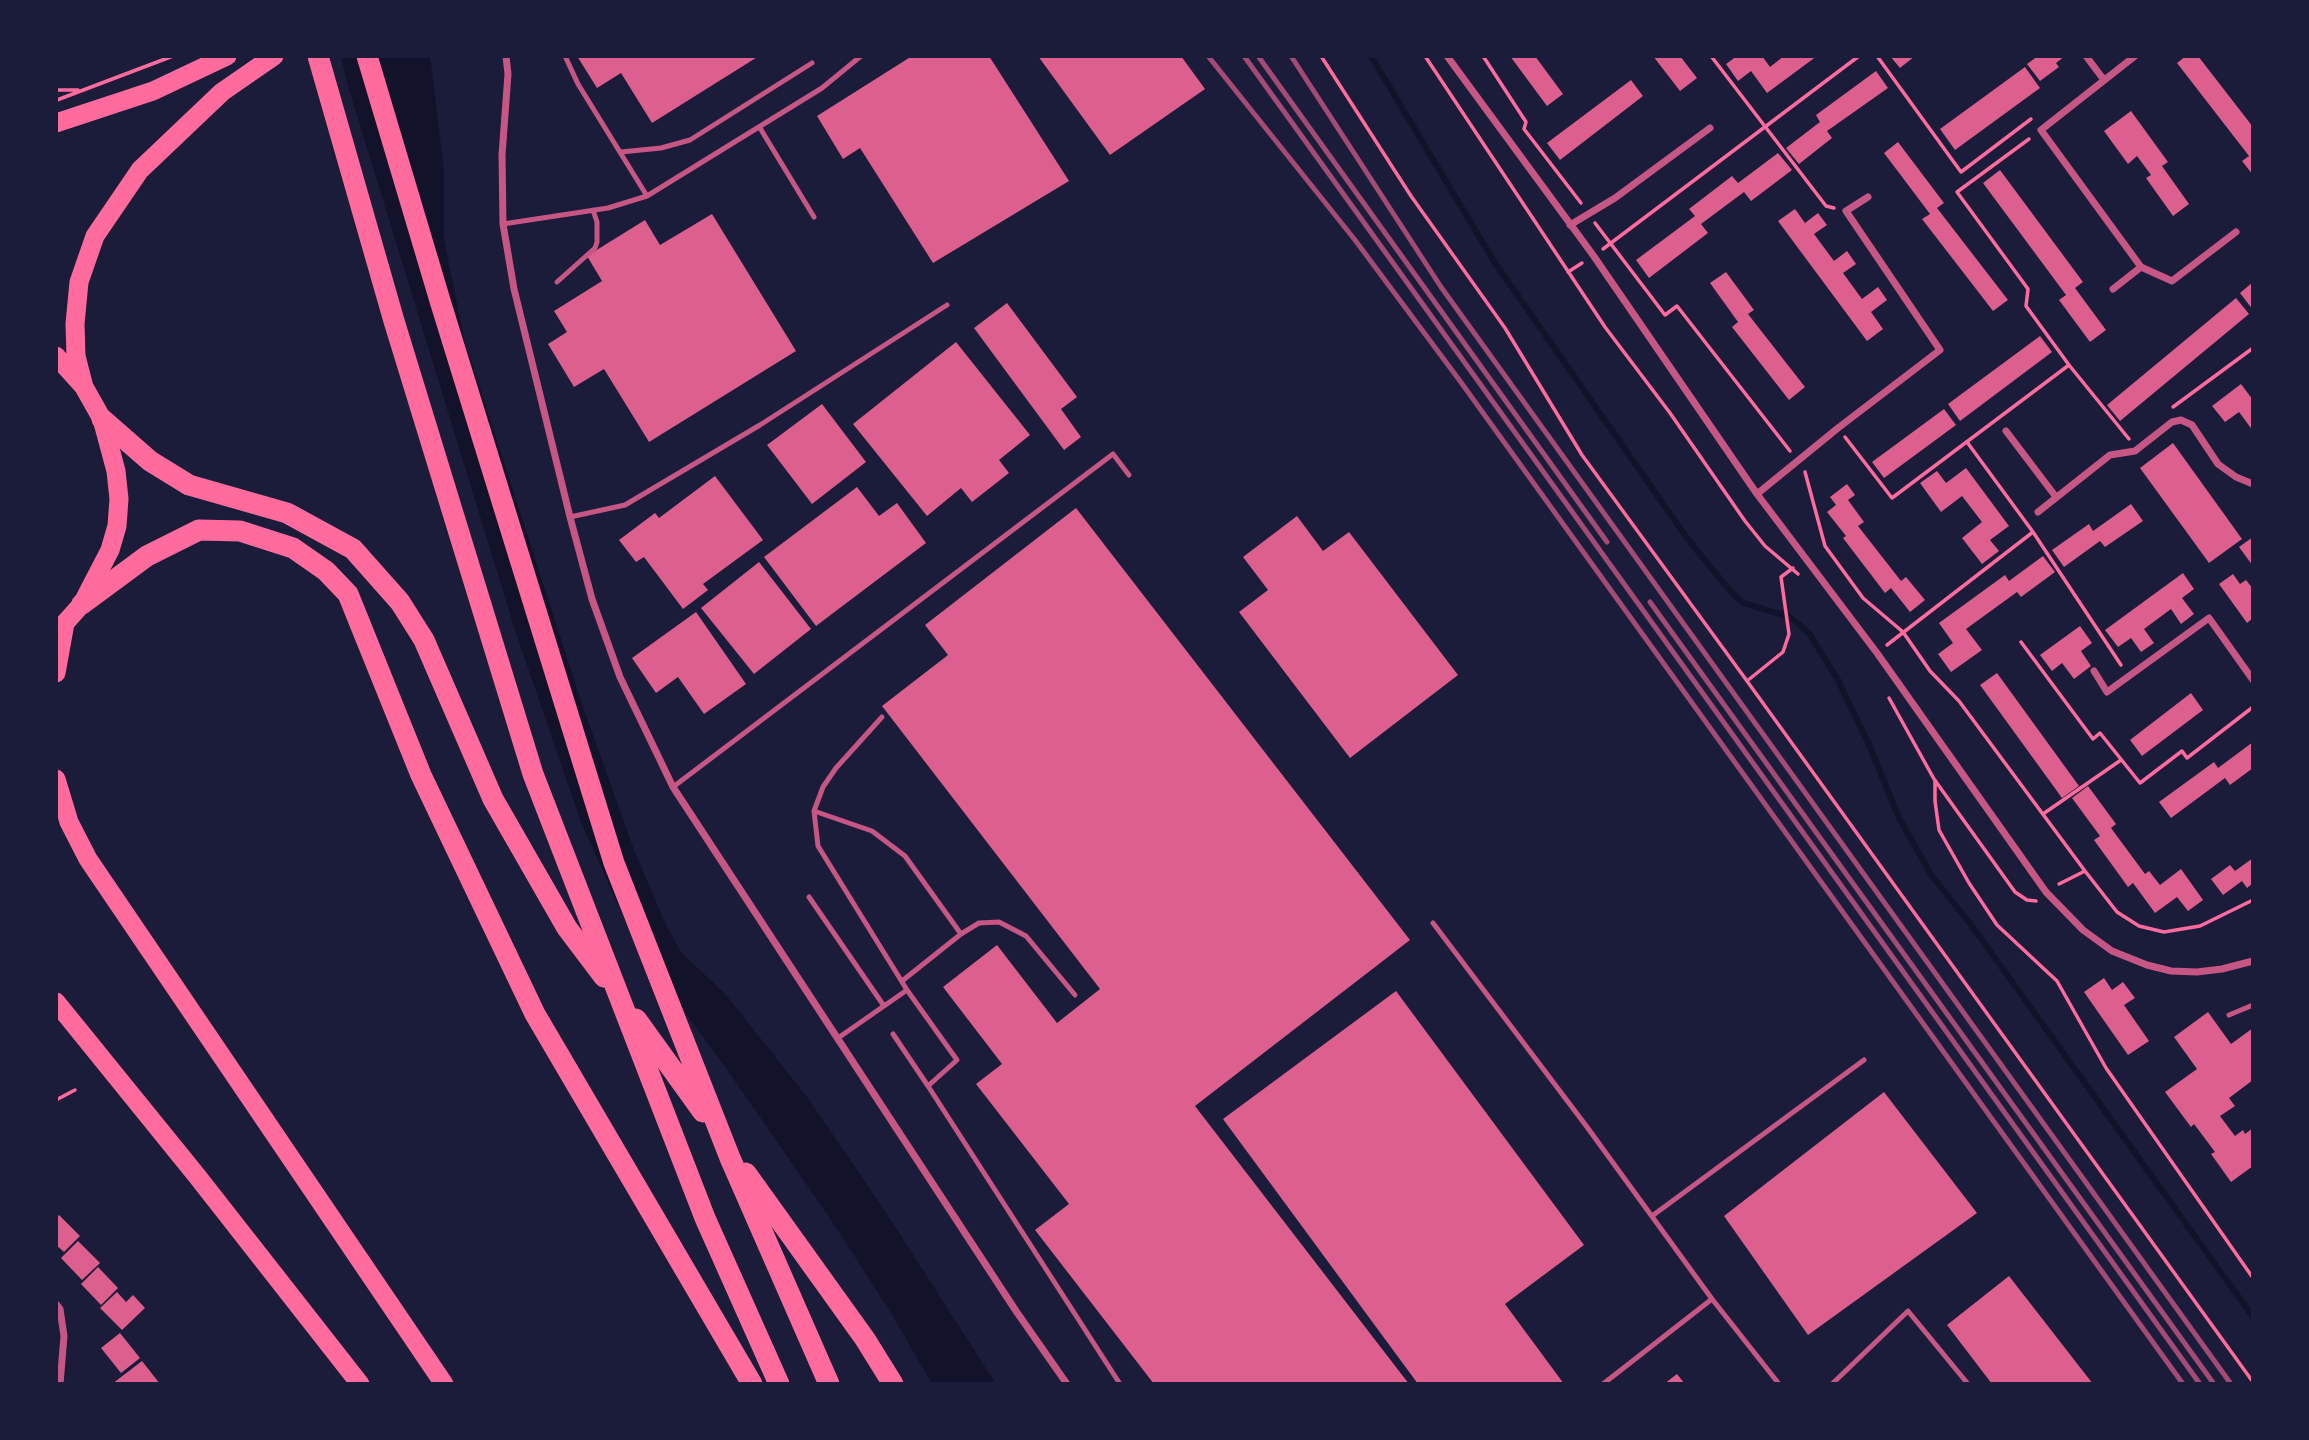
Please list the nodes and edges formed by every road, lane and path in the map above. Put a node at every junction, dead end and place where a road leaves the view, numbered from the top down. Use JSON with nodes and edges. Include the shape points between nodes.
{"nodes":[{"id":1,"x":173,"y":56,"type":"edge"},
{"id":2,"x":227,"y":56,"type":"edge"},
{"id":3,"x":274,"y":56,"type":"edge"},
{"id":4,"x":318,"y":56,"type":"edge"},
{"id":5,"x":367,"y":56,"type":"edge"},
{"id":6,"x":506,"y":56,"type":"edge"},
{"id":7,"x":565,"y":56,"type":"edge"},
{"id":8,"x":861,"y":56,"type":"edge"},
{"id":9,"x":1321,"y":56,"type":"edge"},
{"id":10,"x":1447,"y":56,"type":"edge"},
{"id":11,"x":1711,"y":56,"type":"edge"},
{"id":12,"x":1858,"y":56,"type":"edge"},
{"id":13,"x":1877,"y":56,"type":"edge"},
{"id":14,"x":2086,"y":56,"type":"edge"},
{"id":15,"x":2135,"y":56,"type":"edge"},
{"id":16,"x":812,"y":63,"type":"dead end"},
{"id":17,"x":2104,"y":80,"type":"junction"},
{"id":18,"x":83,"y":89,"type":"junction"},
{"id":19,"x":56,"y":90,"type":"edge"},
{"id":20,"x":56,"y":100,"type":"edge"},
{"id":21,"x":56,"y":123,"type":"edge"},
{"id":22,"x":1765,"y":127,"type":"junction"},
{"id":23,"x":760,"y":128,"type":"junction"},
{"id":24,"x":1710,"y":128,"type":"dead end"},
{"id":25,"x":2041,"y":130,"type":"junction"},
{"id":26,"x":621,"y":152,"type":"junction"},
{"id":27,"x":647,"y":195,"type":"junction"},
{"id":28,"x":1868,"y":197,"type":"dead end"},
{"id":29,"x":593,"y":210,"type":"junction"},
{"id":30,"x":1846,"y":212,"type":"junction"},
{"id":31,"x":814,"y":217,"type":"dead end"},
{"id":32,"x":503,"y":224,"type":"junction"},
{"id":33,"x":1570,"y":225,"type":"junction"},
{"id":34,"x":2236,"y":232,"type":"dead end"},
{"id":35,"x":1593,"y":255,"type":"junction"},
{"id":36,"x":2141,"y":267,"type":"junction"},
{"id":37,"x":1568,"y":272,"type":"dead end"},
{"id":38,"x":557,"y":282,"type":"dead end"},
{"id":39,"x":2113,"y":289,"type":"dead end"},
{"id":40,"x":947,"y":304,"type":"dead end"},
{"id":41,"x":2253,"y":348,"type":"edge"},
{"id":42,"x":56,"y":356,"type":"edge"},
{"id":43,"x":2069,"y":365,"type":"junction"},
{"id":44,"x":84,"y":387,"type":"junction"},
{"id":45,"x":2163,"y":415,"type":"dead end"},
{"id":46,"x":102,"y":419,"type":"junction"},
{"id":47,"x":1838,"y":428,"type":"junction"},
{"id":48,"x":2006,"y":430,"type":"dead end"},
{"id":49,"x":1967,"y":443,"type":"junction"},
{"id":50,"x":2135,"y":451,"type":"junction"},
{"id":51,"x":1129,"y":475,"type":"dead end"},
{"id":52,"x":2253,"y":484,"type":"edge"},
{"id":53,"x":1757,"y":494,"type":"junction"},
{"id":54,"x":2056,"y":497,"type":"junction"},
{"id":55,"x":2038,"y":512,"type":"joint"},
{"id":56,"x":570,"y":517,"type":"junction"},
{"id":57,"x":2033,"y":532,"type":"junction"},
{"id":58,"x":1807,"y":559,"type":"junction"},
{"id":59,"x":82,"y":604,"type":"junction"},
{"id":60,"x":60,"y":626,"type":"edge"},
{"id":61,"x":2021,"y":642,"type":"dead end"},
{"id":62,"x":1877,"y":653,"type":"junction"},
{"id":63,"x":2094,"y":671,"type":"dead end"},
{"id":64,"x":56,"y":673,"type":"edge"},
{"id":65,"x":2128,"y":677,"type":"junction"},
{"id":66,"x":2253,"y":680,"type":"edge"},
{"id":67,"x":1747,"y":681,"type":"junction"},
{"id":68,"x":2253,"y":708,"type":"edge"},
{"id":69,"x":882,"y":717,"type":"dead end"},
{"id":70,"x":2121,"y":760,"type":"junction"},
{"id":71,"x":56,"y":779,"type":"edge"},
{"id":72,"x":1934,"y":779,"type":"dead end"},
{"id":73,"x":673,"y":787,"type":"junction"},
{"id":74,"x":814,"y":811,"type":"junction"},
{"id":75,"x":2043,"y":814,"type":"dead end"},
{"id":76,"x":809,"y":897,"type":"dead end"},
{"id":77,"x":1433,"y":923,"type":"dead end"},
{"id":78,"x":961,"y":934,"type":"junction"},
{"id":79,"x":2253,"y":961,"type":"edge"},
{"id":80,"x":902,"y":981,"type":"junction"},
{"id":81,"x":907,"y":990,"type":"junction"},
{"id":82,"x":1075,"y":995,"type":"dead end"},
{"id":83,"x":56,"y":1002,"type":"edge"},
{"id":84,"x":2253,"y":1005,"type":"edge"},
{"id":85,"x":884,"y":1006,"type":"junction"},
{"id":86,"x":2229,"y":1015,"type":"dead end"},
{"id":87,"x":892,"y":1034,"type":"dead end"},
{"id":88,"x":838,"y":1038,"type":"junction"},
{"id":89,"x":1864,"y":1060,"type":"dead end"},
{"id":90,"x":928,"y":1086,"type":"junction"},
{"id":91,"x":75,"y":1090,"type":"dead end"},
{"id":92,"x":56,"y":1100,"type":"edge"},
{"id":93,"x":1652,"y":1216,"type":"junction"},
{"id":94,"x":2253,"y":1278,"type":"edge"},
{"id":95,"x":1712,"y":1298,"type":"junction"},
{"id":96,"x":56,"y":1304,"type":"edge"},
{"id":97,"x":2253,"y":1382,"type":"edge"},
{"id":98,"x":60,"y":1384,"type":"edge"},
{"id":99,"x":360,"y":1384,"type":"edge"},
{"id":100,"x":444,"y":1384,"type":"edge"},
{"id":101,"x":752,"y":1384,"type":"edge"},
{"id":102,"x":779,"y":1384,"type":"edge"},
{"id":103,"x":829,"y":1384,"type":"edge"},
{"id":104,"x":893,"y":1384,"type":"edge"},
{"id":105,"x":1067,"y":1384,"type":"edge"},
{"id":106,"x":1120,"y":1384,"type":"edge"},
{"id":107,"x":1603,"y":1384,"type":"edge"},
{"id":108,"x":1779,"y":1384,"type":"edge"},
{"id":109,"x":1832,"y":1384,"type":"edge"},
{"id":110,"x":1968,"y":1384,"type":"edge"}],
"edges":[{"from":1,"to":18,"type":"path"},
{"from":2,"to":21,"type":"highway","via":[[153,91]]},
{"from":3,"to":44,"type":"highway","via":[[222,92],[140,170],[95,236],[79,282],[75,324],[76,356]]},
{"from":4,"to":102,"type":"highway","via":[[533,774],[705,1218]]},
{"from":5,"to":103,"type":"highway","via":[[614,863],[730,1158]]},
{"from":6,"to":32,"type":"street"},
{"from":7,"to":26,"type":"lane"},
{"from":8,"to":23,"type":"lane"},
{"from":9,"to":67,"type":"path","via":[[1411,196],[1505,328],[1581,455]]},
{"from":10,"to":33,"type":"street"},
{"from":11,"to":22,"type":"path"},
{"from":12,"to":22,"type":"path"},
{"from":13,"to":25,"type":"path","via":[[1961,172],[2030,118]]},
{"from":14,"to":17,"type":"street"},
{"from":15,"to":17,"type":"street"},
{"from":16,"to":26,"type":"lane","via":[[690,140]]},
{"from":17,"to":25,"type":"street"},
{"from":18,"to":19,"type":"path"},
{"from":18,"to":20,"type":"path"},
{"from":22,"to":30,"type":"path","via":[[1826,206]]},
{"from":22,"to":35,"type":"path"},
{"from":23,"to":27,"type":"lane"},
{"from":23,"to":31,"type":"lane"},
{"from":24,"to":33,"type":"street"},
{"from":25,"to":36,"type":"street"},
{"from":25,"to":43,"type":"path","via":[[1957,192],[2028,289],[2026,306]]},
{"from":26,"to":27,"type":"lane"},
{"from":27,"to":29,"type":"lane"},
{"from":28,"to":30,"type":"street"},
{"from":29,"to":32,"type":"lane"},
{"from":29,"to":38,"type":"lane","via":[[595,248]]},
{"from":30,"to":47,"type":"street","via":[[1940,350]]},
{"from":32,"to":56,"type":"street","via":[[514,289]]},
{"from":33,"to":35,"type":"street"},
{"from":34,"to":36,"type":"street","via":[[2172,281]]},
{"from":35,"to":37,"type":"path"},
{"from":35,"to":53,"type":"street"},
{"from":36,"to":39,"type":"street"},
{"from":40,"to":56,"type":"lane","via":[[760,425],[625,505]]},
{"from":41,"to":45,"type":"path"},
{"from":42,"to":44,"type":"highway"},
{"from":43,"to":49,"type":"path"},
{"from":43,"to":50,"type":"path"},
{"from":44,"to":46,"type":"highway"},
{"from":46,"to":59,"type":"highway","via":[[116,471],[117,526],[110,551]]},
{"from":46,"to":104,"type":"highway","via":[[150,461],[190,485],[287,513],[353,549],[400,602],[424,640],[493,799],[568,928]]},
{"from":47,"to":49,"type":"path","via":[[1892,498]]},
{"from":47,"to":53,"type":"street"},
{"from":48,"to":54,"type":"street"},
{"from":49,"to":57,"type":"path"},
{"from":50,"to":52,"type":"street","via":[[2172,422],[2182,420],[2192,425],[2218,464]]},
{"from":50,"to":54,"type":"street","via":[[2110,455]]},
{"from":51,"to":73,"type":"lane","via":[[1113,454]]},
{"from":53,"to":58,"type":"street"},
{"from":54,"to":55,"type":"street"},
{"from":55,"to":57,"type":"path"},
{"from":56,"to":73,"type":"street","via":[[620,677]]},
{"from":57,"to":62,"type":"path"},
{"from":57,"to":65,"type":"path"},
{"from":58,"to":62,"type":"street"},
{"from":58,"to":67,"type":"path","via":[[1781,577],[1789,634],[1783,652]]},
{"from":59,"to":60,"type":"highway"},
{"from":59,"to":101,"type":"highway","via":[[147,556],[199,530],[240,531],[293,548],[326,571],[348,594],[421,775],[535,1014]]},
{"from":60,"to":64,"type":"highway"},
{"from":61,"to":70,"type":"path","via":[[2093,739],[2101,733]]},
{"from":62,"to":79,"type":"street","via":[[2036,881],[2083,930],[2126,958],[2171,971],[2222,969]]},
{"from":63,"to":65,"type":"street","via":[[2107,692]]},
{"from":65,"to":66,"type":"street","via":[[2209,618]]},
{"from":67,"to":97,"type":"path"},
{"from":68,"to":70,"type":"path","via":[[2187,758],[2182,751],[2140,783]]},
{"from":69,"to":74,"type":"lane","via":[[836,768]]},
{"from":70,"to":75,"type":"path"},
{"from":71,"to":100,"type":"highway","via":[[69,821],[88,859]]},
{"from":72,"to":94,"type":"path","via":[[1939,830],[1969,883],[1997,925],[2057,981],[2106,1068]]},
{"from":73,"to":88,"type":"street"},
{"from":74,"to":78,"type":"lane","via":[[872,831],[905,856]]},
{"from":74,"to":80,"type":"lane","via":[[818,846]]},
{"from":76,"to":85,"type":"lane"},
{"from":77,"to":93,"type":"lane"},
{"from":78,"to":80,"type":"lane"},
{"from":78,"to":82,"type":"lane","via":[[979,923],[999,922],[1026,936]]},
{"from":80,"to":81,"type":"lane"},
{"from":81,"to":85,"type":"lane"},
{"from":81,"to":90,"type":"lane","via":[[957,1060]]},
{"from":83,"to":99,"type":"highway"},
{"from":84,"to":86,"type":"lane"},
{"from":85,"to":88,"type":"lane"},
{"from":87,"to":90,"type":"lane"},
{"from":88,"to":105,"type":"street"},
{"from":89,"to":93,"type":"lane"},
{"from":90,"to":106,"type":"lane"},
{"from":91,"to":92,"type":"path"},
{"from":93,"to":95,"type":"lane"},
{"from":95,"to":107,"type":"lane"},
{"from":95,"to":108,"type":"lane"},
{"from":96,"to":98,"type":"street","via":[[64,1336]]},
{"from":109,"to":110,"type":"lane","via":[[1908,1311]]}]}
